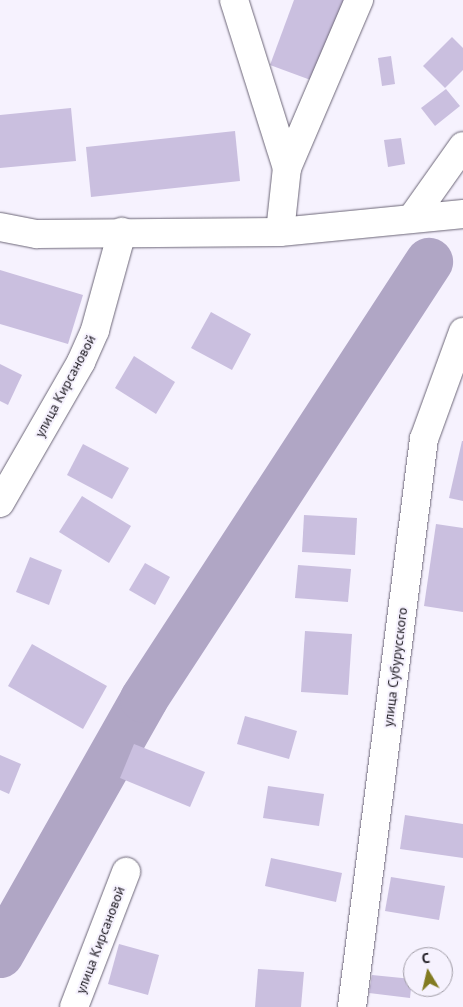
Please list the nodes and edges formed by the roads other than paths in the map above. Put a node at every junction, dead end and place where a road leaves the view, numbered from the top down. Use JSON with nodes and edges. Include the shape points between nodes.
{"nodes":[{"id":1,"x":234,"y":0,"type":"edge"},
{"id":2,"x":359,"y":0,"type":"edge"},
{"id":3,"x":463,"y":146,"type":"edge"},
{"id":4,"x":287,"y":168,"type":"junction"},
{"id":5,"x":463,"y":214,"type":"edge"},
{"id":6,"x":412,"y":218,"type":"junction"},
{"id":7,"x":0,"y":227,"type":"edge"},
{"id":8,"x":122,"y":232,"type":"junction"},
{"id":9,"x":280,"y":232,"type":"junction"},
{"id":10,"x":463,"y":332,"type":"edge"},
{"id":11,"x":0,"y":503,"type":"edge"},
{"id":12,"x":126,"y":872,"type":"dead end"},
{"id":13,"x":74,"y":1007,"type":"edge"},
{"id":14,"x":352,"y":1007,"type":"edge"}],
"edges":[{"from":1,"to":4,"type":"street"},
{"from":2,"to":4,"type":"street"},
{"from":3,"to":6,"type":"street"},
{"from":4,"to":9,"type":"street"},
{"from":5,"to":6,"type":"street"},
{"from":6,"to":9,"type":"street"},
{"from":7,"to":8,"type":"street","via":[[37,234]]},
{"from":8,"to":9,"type":"street"},
{"from":8,"to":11,"type":"street","name":"улица Кирсановой","via":[[95,330],[81,362]]},
{"from":10,"to":14,"type":"street","name":"улица Субурусского","via":[[424,439]]},
{"from":12,"to":13,"type":"street","name":"улица Кирсановой"}]}
